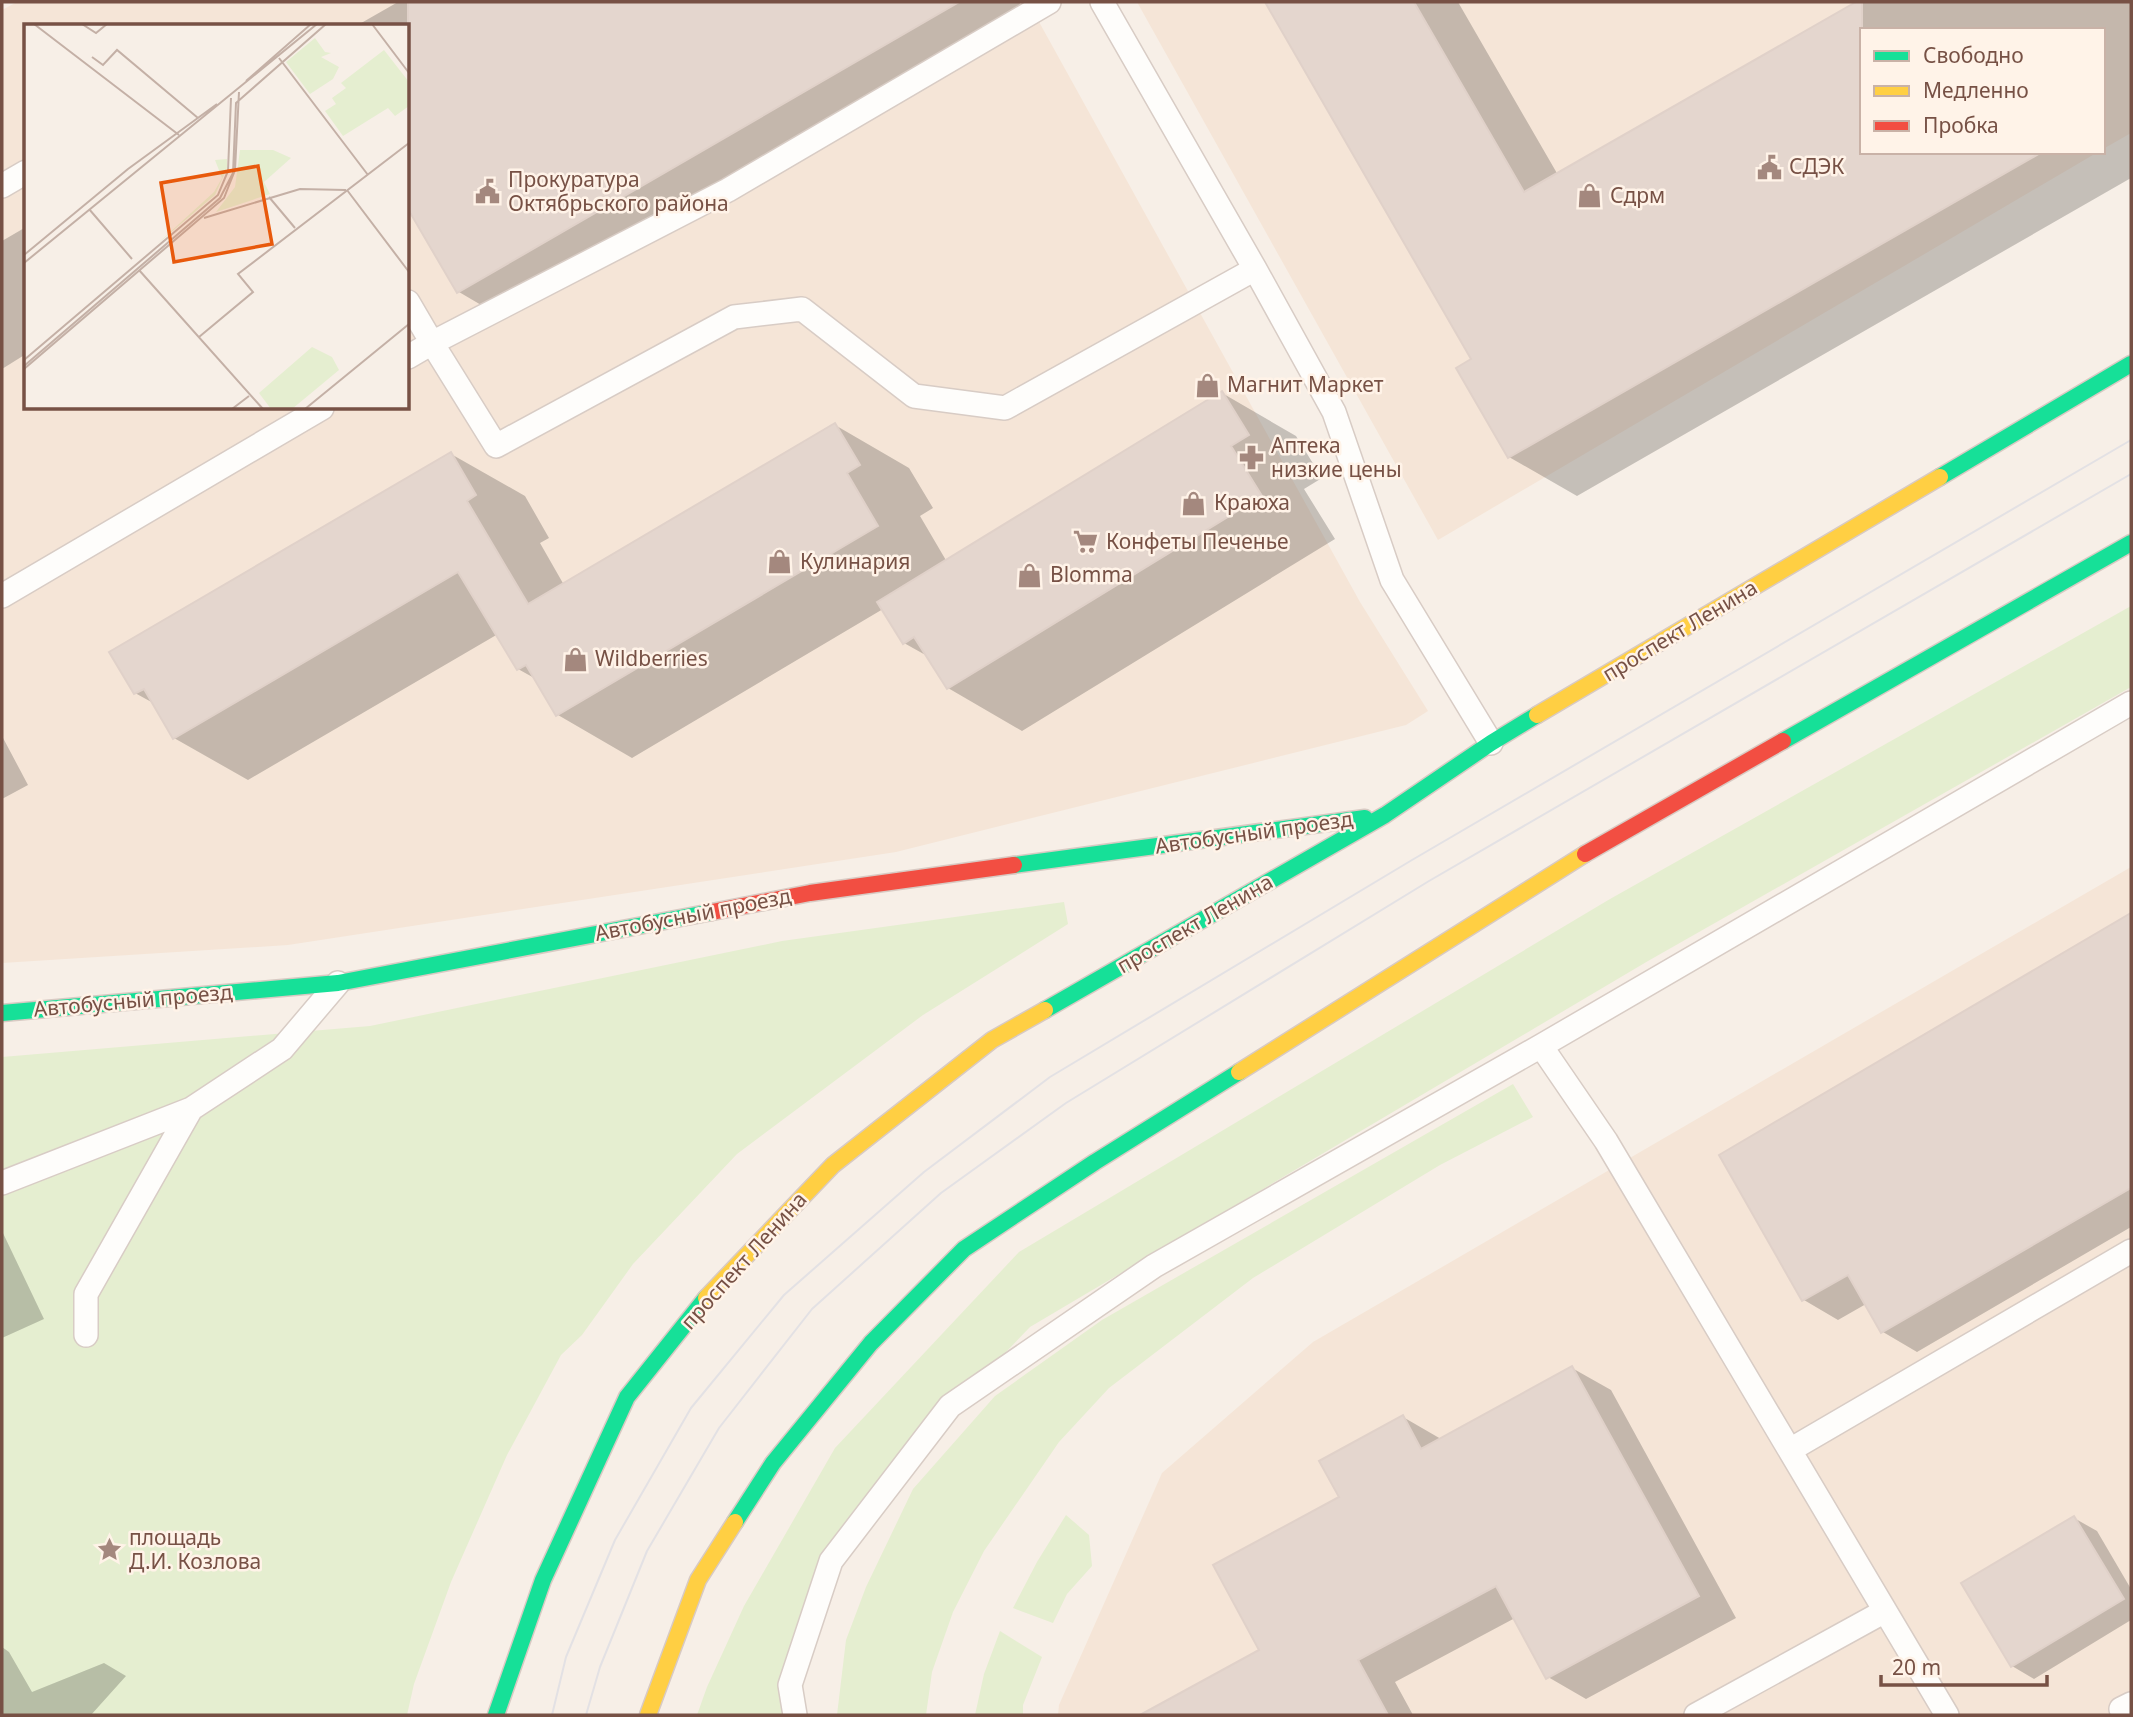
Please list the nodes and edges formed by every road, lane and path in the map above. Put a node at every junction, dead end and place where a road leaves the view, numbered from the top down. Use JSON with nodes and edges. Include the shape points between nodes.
{"nodes":[{"id":1,"x":1049,"y":2,"type":"edge"},
{"id":2,"x":1102,"y":2,"type":"edge"},
{"id":3,"x":24,"y":173,"type":"edge"},
{"id":4,"x":2,"y":186,"type":"edge"},
{"id":5,"x":1255,"y":269,"type":"junction"},
{"id":6,"x":410,"y":305,"type":"edge"},
{"id":7,"x":432,"y":343,"type":"junction"},
{"id":8,"x":410,"y":356,"type":"edge"},
{"id":9,"x":2131,"y":364,"type":"edge"},
{"id":10,"x":319,"y":410,"type":"edge"},
{"id":11,"x":2131,"y":543,"type":"edge"},
{"id":12,"x":2,"y":596,"type":"edge"},
{"id":13,"x":2131,"y":703,"type":"edge"},
{"id":14,"x":1491,"y":743,"type":"junction"},
{"id":15,"x":1385,"y":815,"type":"junction"},
{"id":16,"x":338,"y":983,"type":"junction"},
{"id":17,"x":2,"y":1013,"type":"edge"},
{"id":18,"x":1541,"y":1046,"type":"junction"},
{"id":19,"x":191,"y":1109,"type":"junction"},
{"id":20,"x":2,"y":1183,"type":"edge"},
{"id":21,"x":2131,"y":1251,"type":"edge"},
{"id":22,"x":86,"y":1335,"type":"dead end"},
{"id":23,"x":1790,"y":1450,"type":"junction"},
{"id":24,"x":1885,"y":1611,"type":"junction"},
{"id":25,"x":495,"y":1715,"type":"edge"},
{"id":26,"x":648,"y":1715,"type":"edge"},
{"id":27,"x":795,"y":1715,"type":"edge"},
{"id":28,"x":1696,"y":1715,"type":"edge"},
{"id":29,"x":1947,"y":1715,"type":"edge"}],
"edges":[{"from":1,"to":7,"type":"lane","via":[[728,190]]},
{"from":2,"to":5,"type":"lane"},
{"from":3,"to":4,"type":"lane"},
{"from":5,"to":7,"type":"lane","via":[[1005,408],[914,396],[802,309],[734,317],[496,446]]},
{"from":5,"to":14,"type":"lane","via":[[1334,412],[1392,580]]},
{"from":6,"to":7,"type":"lane"},
{"from":7,"to":8,"type":"lane"},
{"from":9,"to":14,"type":"main road","name":"проспект Ленина"},
{"from":10,"to":12,"type":"lane"},
{"from":11,"to":26,"type":"main road","via":[[1594,849],[1096,1161],[964,1249],[871,1343],[773,1463],[698,1580]]},
{"from":13,"to":18,"type":"lane"},
{"from":14,"to":15,"type":"main road","name":"проспект Ленина"},
{"from":15,"to":16,"type":"main road","name":"Автобусный проезд","via":[[810,893]]},
{"from":15,"to":25,"type":"main road","name":"проспект Ленина","via":[[992,1040],[833,1165],[716,1284],[627,1397],[543,1580]]},
{"from":16,"to":17,"type":"main road","name":"Автобусный проезд"},
{"from":16,"to":19,"type":"lane","via":[[282,1049]]},
{"from":18,"to":23,"type":"lane","via":[[1606,1141]]},
{"from":18,"to":27,"type":"lane","via":[[1154,1266],[950,1406],[831,1561],[790,1685]]},
{"from":19,"to":20,"type":"lane"},
{"from":19,"to":22,"type":"lane","via":[[86,1294]]},
{"from":21,"to":23,"type":"lane"},
{"from":23,"to":24,"type":"lane"},
{"from":24,"to":28,"type":"lane"},
{"from":24,"to":29,"type":"lane"}]}
